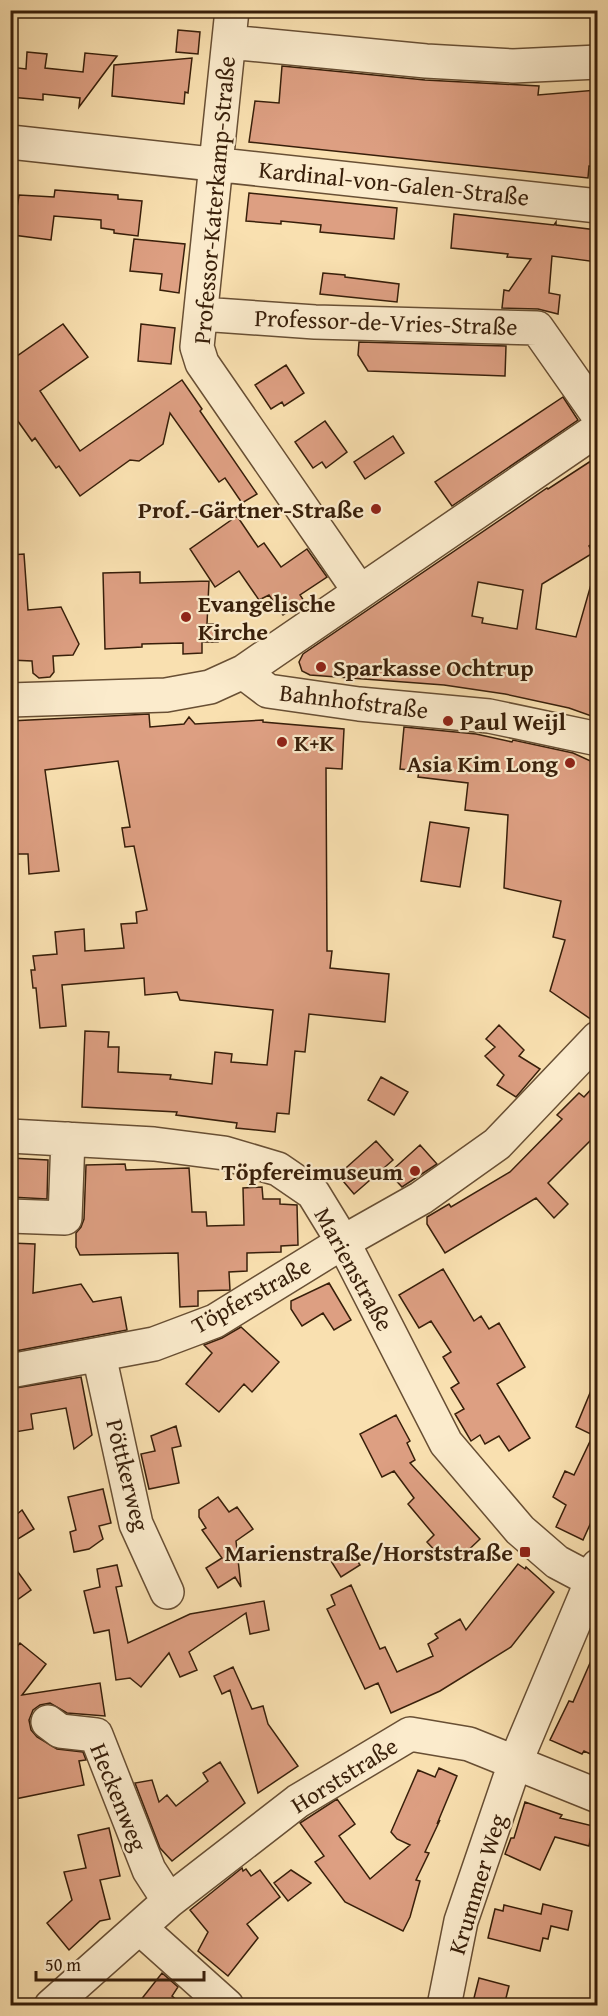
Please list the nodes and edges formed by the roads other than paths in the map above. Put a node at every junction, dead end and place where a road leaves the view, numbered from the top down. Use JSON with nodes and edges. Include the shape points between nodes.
{"nodes":[{"id":1,"x":230,"y":26,"type":"edge"},
{"id":2,"x":597,"y":62,"type":"edge"},
{"id":3,"x":10,"y":142,"type":"edge"},
{"id":4,"x":216,"y":164,"type":"junction"},
{"id":5,"x":597,"y":206,"type":"edge"},
{"id":6,"x":201,"y":314,"type":"junction"},
{"id":7,"x":597,"y":428,"type":"edge"},
{"id":8,"x":360,"y":592,"type":"junction"},
{"id":9,"x":243,"y":672,"type":"junction"},
{"id":10,"x":10,"y":700,"type":"edge"},
{"id":11,"x":597,"y":739,"type":"edge"},
{"id":12,"x":596,"y":1041,"type":"edge"},
{"id":13,"x":10,"y":1136,"type":"edge"},
{"id":14,"x":68,"y":1139,"type":"junction"},
{"id":15,"x":10,"y":1216,"type":"edge"},
{"id":16,"x":343,"y":1242,"type":"junction"},
{"id":17,"x":99,"y":1355,"type":"junction"},
{"id":18,"x":10,"y":1371,"type":"edge"},
{"id":19,"x":594,"y":1573,"type":"edge"},
{"id":20,"x":167,"y":1592,"type":"dead end"},
{"id":21,"x":48,"y":1722,"type":"dead end"},
{"id":22,"x":515,"y":1763,"type":"junction"},
{"id":23,"x":597,"y":1796,"type":"edge"},
{"id":24,"x":169,"y":1901,"type":"junction"},
{"id":25,"x":140,"y":1928,"type":"junction"},
{"id":26,"x":51,"y":2006,"type":"edge"},
{"id":27,"x":228,"y":2006,"type":"edge"},
{"id":28,"x":444,"y":2006,"type":"edge"}],
"edges":[{"from":1,"to":2,"type":"street","via":[[426,61],[513,66]]},
{"from":1,"to":4,"type":"street","name":"Professor-Katerkamp-Straße"},
{"from":3,"to":4,"type":"street","name":"Kardinal-von-Galen-Straße"},
{"from":4,"to":5,"type":"street","name":"Kardinal-von-Galen-Straße"},
{"from":4,"to":6,"type":"street","name":"Professor-Katerkamp-Straße"},
{"from":6,"to":7,"type":"street","name":"Professor-de-Vries-Straße","via":[[315,322],[537,328]]},
{"from":6,"to":8,"type":"street","name":"Professor-Katerkamp-Straße","via":[[197,347],[202,363]]},
{"from":7,"to":8,"type":"street"},
{"from":8,"to":9,"type":"street"},
{"from":9,"to":10,"type":"street","via":[[210,687],[166,695]]},
{"from":9,"to":11,"type":"street","name":"Bahnhofstraße","via":[[268,691],[489,716]]},
{"from":12,"to":16,"type":"street","name":"Töpferstraße","via":[[497,1144],[421,1198]]},
{"from":13,"to":14,"type":"street","name":"Marienstraße"},
{"from":14,"to":15,"type":"street","via":[[65,1218]]},
{"from":14,"to":16,"type":"street","name":"Marienstraße","via":[[224,1153],[278,1169],[313,1193]]},
{"from":16,"to":17,"type":"street","name":"Töpferstraße","via":[[215,1321],[154,1344]]},
{"from":16,"to":19,"type":"street","name":"Marienstraße","via":[[446,1443],[520,1530],[557,1562]]},
{"from":17,"to":18,"type":"street","name":"Töpferstraße"},
{"from":17,"to":20,"type":"street","name":"Pöttkerweg","via":[[136,1524]]},
{"from":19,"to":22,"type":"street"},
{"from":21,"to":24,"type":"street","name":"Heckenweg","via":[[60,1731],[96,1735],[149,1870]]},
{"from":22,"to":23,"type":"street","name":"Horststraße"},
{"from":22,"to":24,"type":"street","name":"Horststraße","via":[[470,1744],[411,1734],[298,1801]]},
{"from":22,"to":28,"type":"street","name":"Krummer Weg","via":[[460,1921]]},
{"from":24,"to":25,"type":"street","name":"Horststraße"},
{"from":25,"to":26,"type":"street","name":"Horststraße"},
{"from":25,"to":27,"type":"street"}]}
